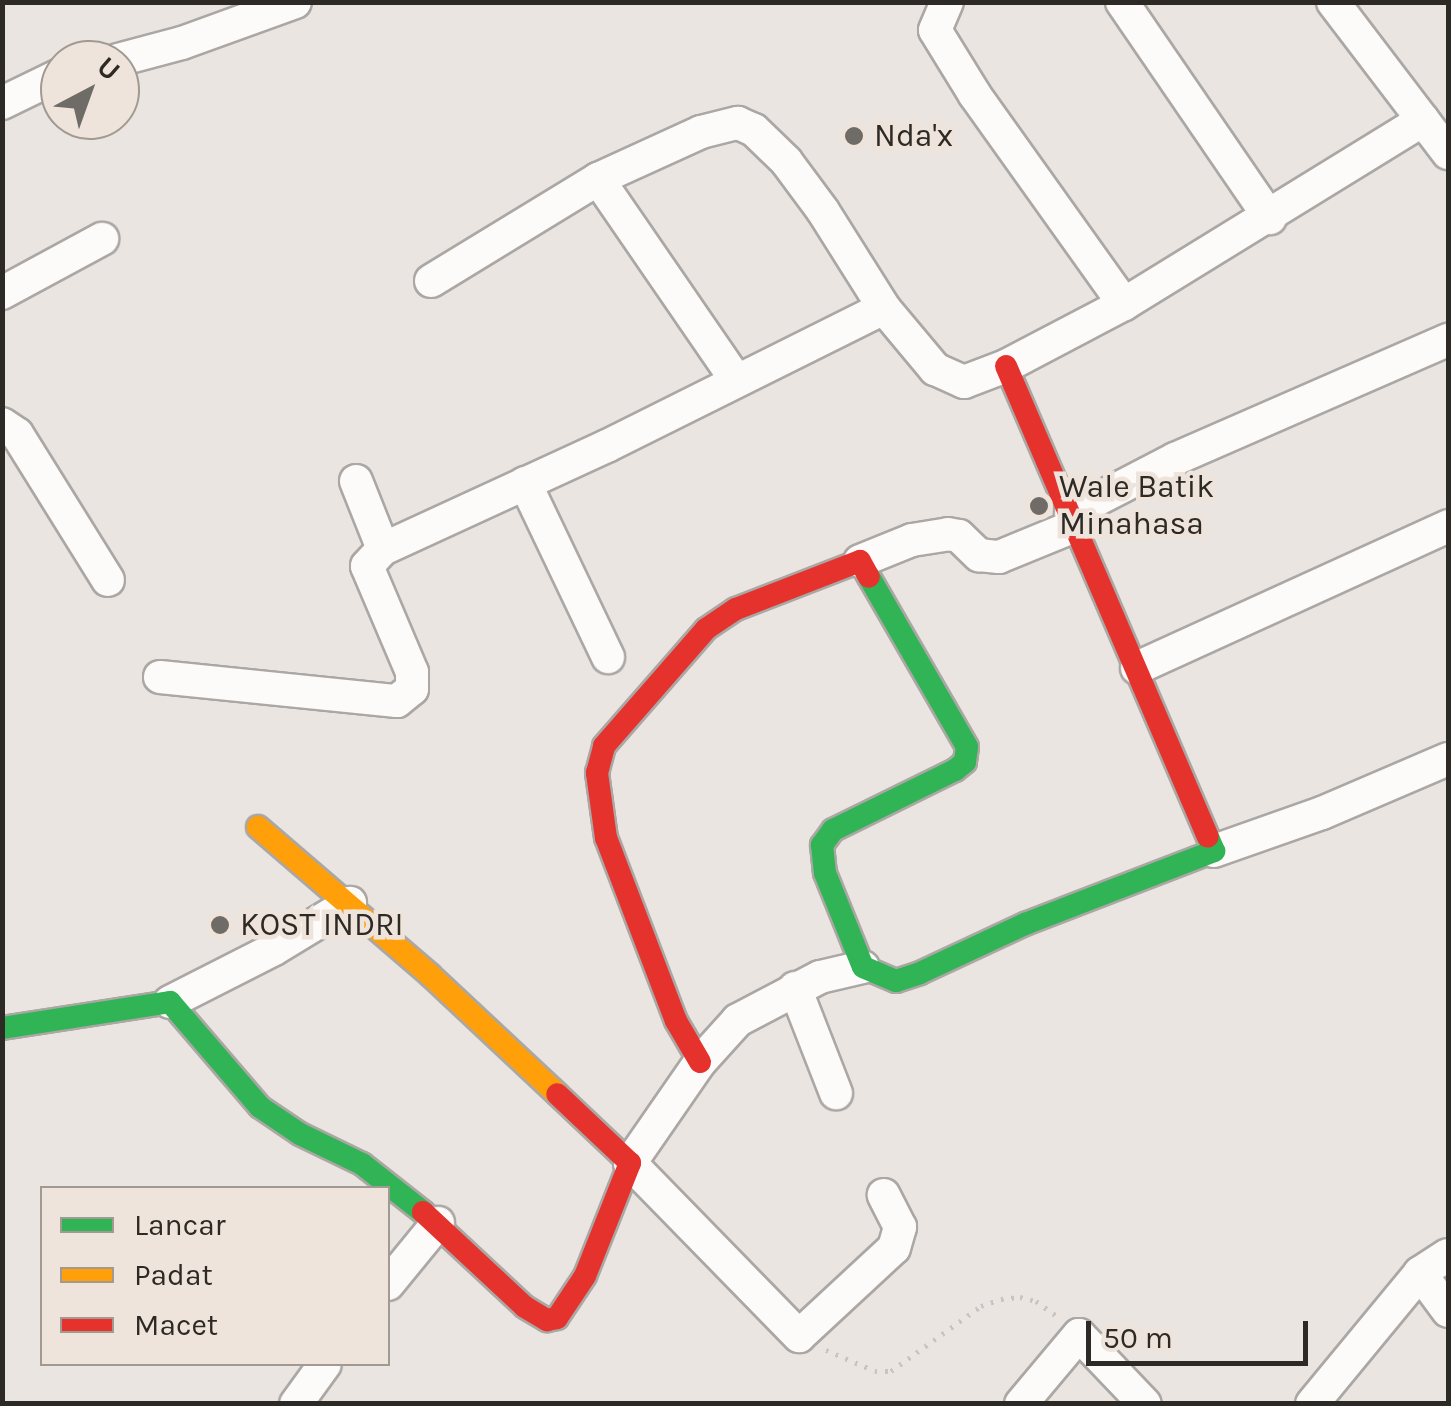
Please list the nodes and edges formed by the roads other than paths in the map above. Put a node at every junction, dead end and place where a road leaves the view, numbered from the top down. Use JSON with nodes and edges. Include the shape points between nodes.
{"nodes":[{"id":1,"x":295,"y":2,"type":"edge"},
{"id":2,"x":946,"y":2,"type":"edge"},
{"id":3,"x":1122,"y":2,"type":"edge"},
{"id":4,"x":1333,"y":2,"type":"edge"},
{"id":5,"x":140,"y":54,"type":"edge"},
{"id":6,"x":40,"y":85,"type":"edge"},
{"id":7,"x":2,"y":103,"type":"edge"},
{"id":8,"x":1423,"y":120,"type":"junction"},
{"id":9,"x":1448,"y":153,"type":"edge"},
{"id":10,"x":598,"y":179,"type":"junction"},
{"id":11,"x":1270,"y":218,"type":"junction"},
{"id":12,"x":102,"y":239,"type":"dead end"},
{"id":13,"x":431,"y":281,"type":"dead end"},
{"id":14,"x":2,"y":293,"type":"edge"},
{"id":15,"x":1124,"y":304,"type":"junction"},
{"id":16,"x":884,"y":308,"type":"junction"},
{"id":17,"x":1448,"y":340,"type":"edge"},
{"id":18,"x":1006,"y":366,"type":"junction"},
{"id":19,"x":735,"y":378,"type":"junction"},
{"id":20,"x":2,"y":424,"type":"edge"},
{"id":21,"x":356,"y":481,"type":"dead end"},
{"id":22,"x":524,"y":483,"type":"junction"},
{"id":23,"x":1074,"y":519,"type":"junction"},
{"id":24,"x":1448,"y":526,"type":"edge"},
{"id":25,"x":383,"y":549,"type":"junction"},
{"id":26,"x":860,"y":561,"type":"junction"},
{"id":27,"x":108,"y":580,"type":"dead end"},
{"id":28,"x":608,"y":657,"type":"dead end"},
{"id":29,"x":1137,"y":668,"type":"junction"},
{"id":30,"x":160,"y":677,"type":"dead end"},
{"id":31,"x":1448,"y":759,"type":"edge"},
{"id":32,"x":258,"y":827,"type":"dead end"},
{"id":33,"x":1214,"y":851,"type":"junction"},
{"id":34,"x":350,"y":903,"type":"junction"},
{"id":35,"x":863,"y":967,"type":"junction"},
{"id":36,"x":795,"y":988,"type":"junction"},
{"id":37,"x":170,"y":1002,"type":"junction"},
{"id":38,"x":2,"y":1028,"type":"edge"},
{"id":39,"x":700,"y":1062,"type":"junction"},
{"id":40,"x":836,"y":1093,"type":"dead end"},
{"id":41,"x":630,"y":1164,"type":"junction"},
{"id":42,"x":884,"y":1194,"type":"dead end"},
{"id":43,"x":438,"y":1222,"type":"junction"},
{"id":44,"x":1434,"y":1264,"type":"edge"},
{"id":45,"x":390,"y":1282,"type":"edge"},
{"id":46,"x":1448,"y":1311,"type":"edge"},
{"id":47,"x":324,"y":1366,"type":"edge"},
{"id":48,"x":296,"y":1404,"type":"edge"},
{"id":49,"x":1020,"y":1404,"type":"edge"},
{"id":50,"x":1145,"y":1404,"type":"edge"},
{"id":51,"x":1312,"y":1404,"type":"edge"}],
"edges":[{"from":1,"to":5,"type":"street"},
{"from":2,"to":15,"type":"street","via":[[935,30]]},
{"from":3,"to":11,"type":"street"},
{"from":4,"to":8,"type":"street"},
{"from":6,"to":7,"type":"street"},
{"from":8,"to":9,"type":"street"},
{"from":8,"to":11,"type":"street"},
{"from":10,"to":13,"type":"street"},
{"from":10,"to":16,"type":"street","via":[[701,132],[738,123],[754,130],[823,211]]},
{"from":10,"to":19,"type":"street"},
{"from":11,"to":15,"type":"street"},
{"from":12,"to":14,"type":"street"},
{"from":15,"to":18,"type":"street"},
{"from":16,"to":18,"type":"street","via":[[950,379],[964,382]]},
{"from":16,"to":19,"type":"street"},
{"from":17,"to":23,"type":"street","via":[[1175,459]]},
{"from":18,"to":23,"type":"street"},
{"from":19,"to":22,"type":"street"},
{"from":20,"to":27,"type":"street","via":[[17,434]]},
{"from":21,"to":25,"type":"street"},
{"from":22,"to":25,"type":"street"},
{"from":22,"to":28,"type":"street"},
{"from":23,"to":26,"type":"street","via":[[999,558],[980,555],[948,534]]},
{"from":23,"to":29,"type":"street"},
{"from":24,"to":29,"type":"street"},
{"from":25,"to":30,"type":"street","via":[[366,566],[412,672],[412,689],[397,702]]},
{"from":26,"to":35,"type":"street","via":[[967,752],[955,770],[833,830],[822,845],[825,873]]},
{"from":26,"to":39,"type":"street","via":[[736,609],[706,629],[604,746],[597,791],[606,838],[676,1022]]},
{"from":29,"to":33,"type":"street"},
{"from":31,"to":33,"type":"street","via":[[1322,814]]},
{"from":32,"to":34,"type":"street"},
{"from":33,"to":35,"type":"street","via":[[896,981]]},
{"from":34,"to":37,"type":"street"},
{"from":34,"to":41,"type":"street"},
{"from":35,"to":36,"type":"street"},
{"from":36,"to":39,"type":"street","via":[[738,1020]]},
{"from":36,"to":40,"type":"street"},
{"from":37,"to":38,"type":"street"},
{"from":37,"to":43,"type":"street","via":[[260,1107],[352,1157]]},
{"from":39,"to":41,"type":"street"},
{"from":41,"to":42,"type":"street","via":[[799,1336],[894,1248],[900,1227]]},
{"from":41,"to":43,"type":"street","via":[[592,1262],[557,1318],[547,1320],[525,1307]]},
{"from":43,"to":45,"type":"street"},
{"from":44,"to":46,"type":"street"},
{"from":44,"to":51,"type":"street"},
{"from":47,"to":48,"type":"street"},
{"from":49,"to":50,"type":"street","via":[[1079,1335]]}]}
